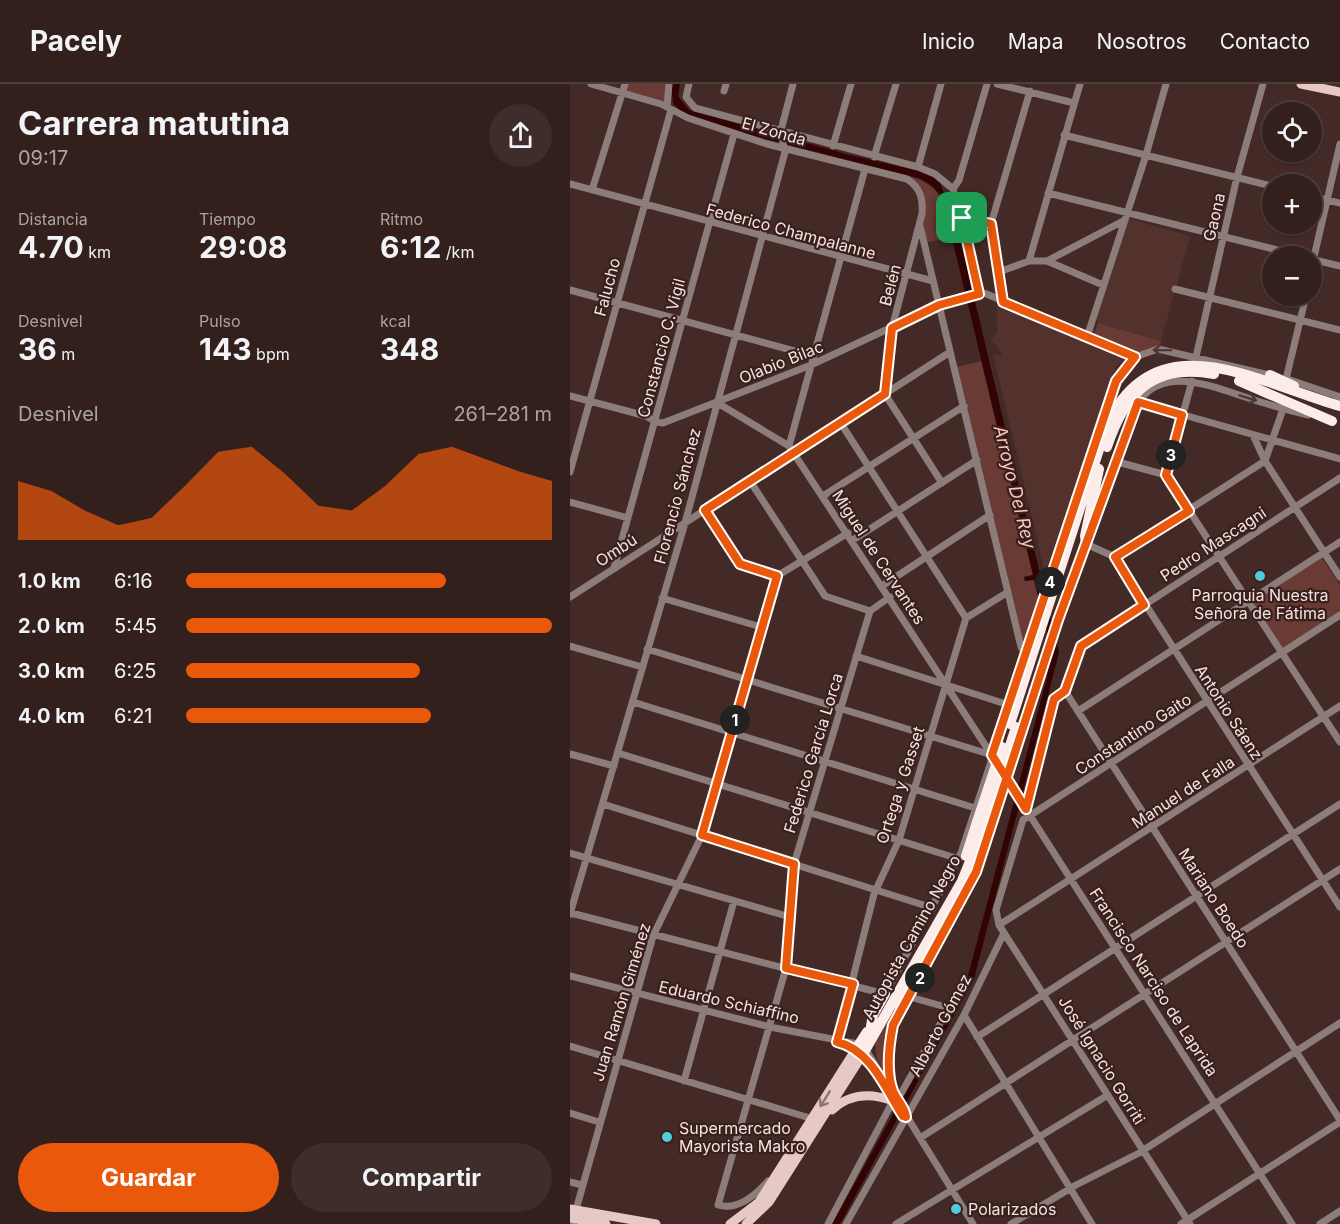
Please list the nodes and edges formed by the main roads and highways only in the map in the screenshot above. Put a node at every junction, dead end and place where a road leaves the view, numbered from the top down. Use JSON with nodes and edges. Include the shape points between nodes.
{"nodes":[{"id":1,"x":1300,"y":84,"type":"edge"},
{"id":2,"x":1340,"y":92,"type":"edge"},
{"id":3,"x":1270,"y":375,"type":"road end"},
{"id":4,"x":1239,"y":381,"type":"junction"},
{"id":5,"x":1339,"y":404,"type":"edge"},
{"id":6,"x":1336,"y":422,"type":"edge"},
{"id":7,"x":1100,"y":469,"type":"junction"},
{"id":8,"x":1086,"y":544,"type":"road end"},
{"id":9,"x":1055,"y":586,"type":"junction"},
{"id":10,"x":921,"y":975,"type":"road end"},
{"id":11,"x":885,"y":994,"type":"road end"},
{"id":12,"x":873,"y":1029,"type":"junction"},
{"id":13,"x":858,"y":1048,"type":"junction"},
{"id":14,"x":896,"y":1100,"type":"road end"},
{"id":15,"x":826,"y":1116,"type":"junction"},
{"id":16,"x":572,"y":1216,"type":"edge"},
{"id":17,"x":606,"y":1224,"type":"edge"},
{"id":18,"x":656,"y":1224,"type":"edge"},
{"id":19,"x":730,"y":1224,"type":"edge"},
{"id":20,"x":746,"y":1224,"type":"edge"}],
"edges":[{"from":1,"to":2,"type":"main road"},
{"from":3,"to":5,"type":"highway"},
{"from":4,"to":5,"type":"highway","name":"Autopista Camino Negro"},
{"from":4,"to":6,"type":"highway"},
{"from":4,"to":7,"type":"highway","name":"Autopista Camino Negro","via":[[1188,371],[1143,386],[1120,412]]},
{"from":5,"to":9,"type":"highway","name":"Autopista Camino Negro","via":[[1200,365],[1171,366],[1141,379],[1120,399],[1107,425]]},
{"from":7,"to":8,"type":"highway"},
{"from":7,"to":9,"type":"highway","name":"Autopista Camino Negro"},
{"from":9,"to":12,"type":"highway","name":"Autopista Camino Negro","bridge":true,"via":[[1044,641],[962,881]]},
{"from":10,"to":12,"type":"highway"},
{"from":11,"to":12,"type":"highway","via":[[873,1015]]},
{"from":12,"to":13,"type":"highway","name":"Autopista Camino Negro"},
{"from":13,"to":15,"type":"main road"},
{"from":13,"to":19,"type":"main road","one_way":true,"via":[[759,1202]]},
{"from":14,"to":15,"type":"main road","via":[[858,1097],[841,1103]]},
{"from":15,"to":20,"type":"main road","via":[[769,1202]]},
{"from":16,"to":17,"type":"main road"},
{"from":16,"to":18,"type":"main road"}]}
